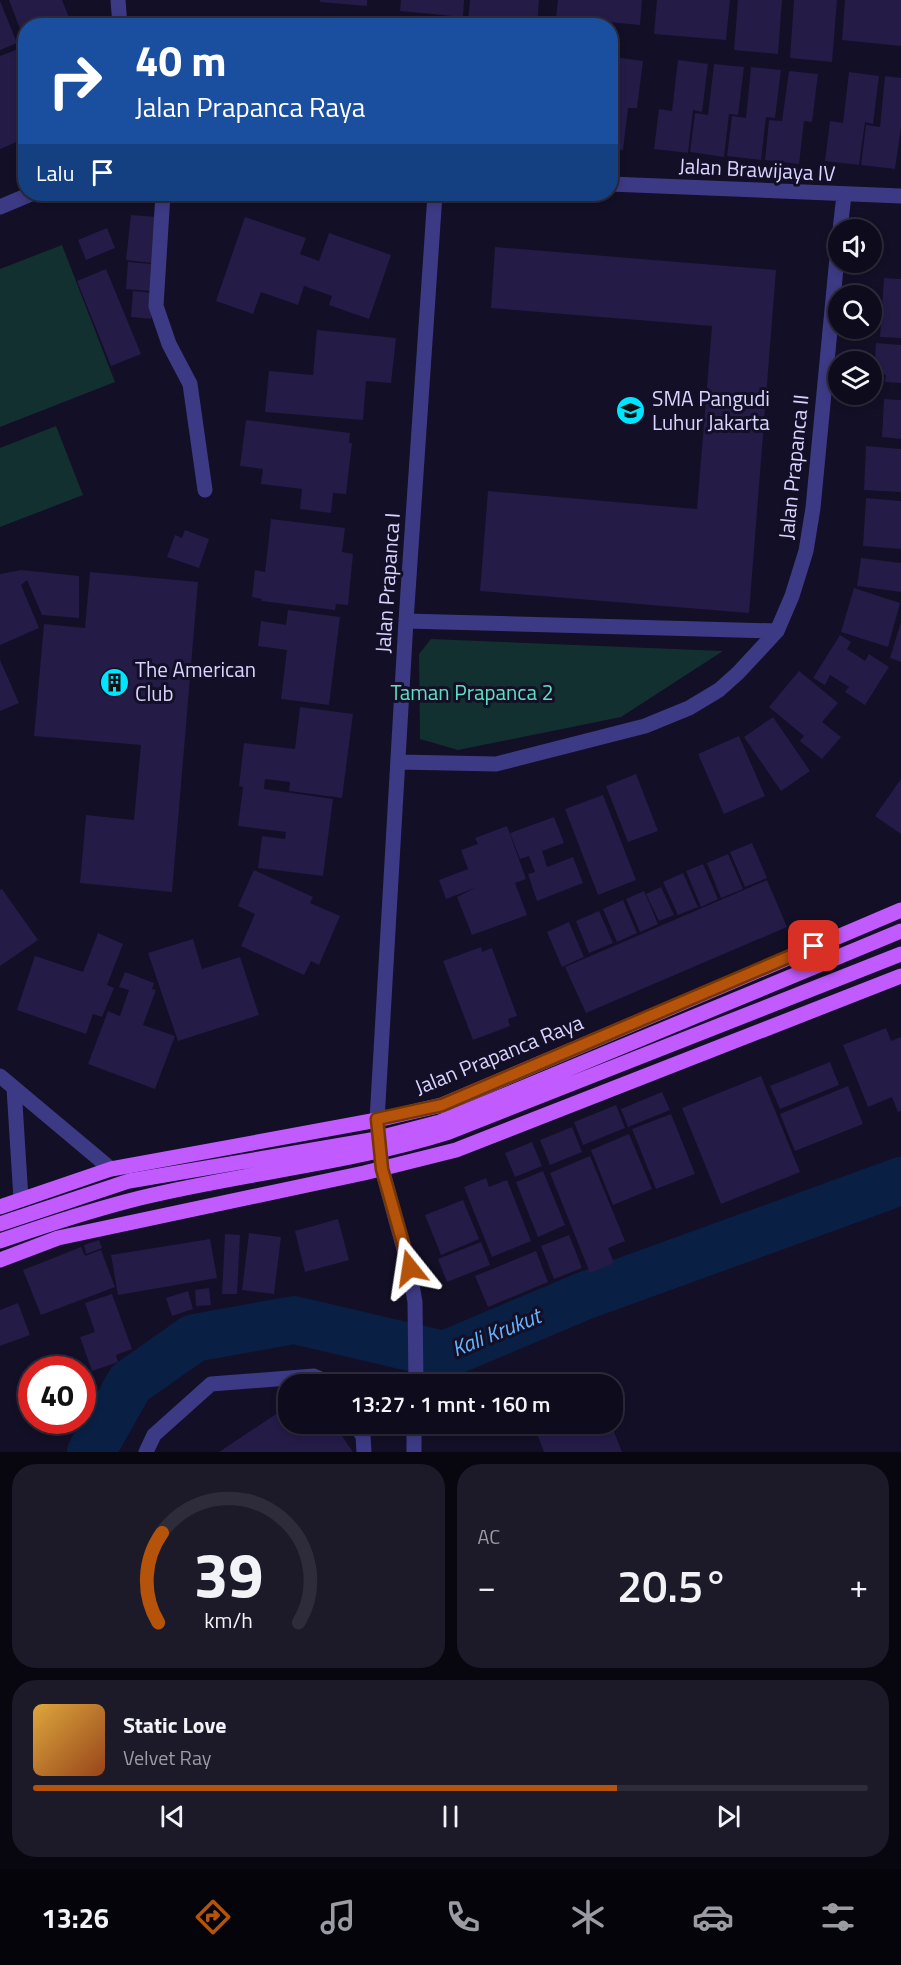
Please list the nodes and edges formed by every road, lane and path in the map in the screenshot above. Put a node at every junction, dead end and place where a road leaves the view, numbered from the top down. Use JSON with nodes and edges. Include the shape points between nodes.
{"nodes":[{"id":1,"x":118,"y":0,"type":"edge"},
{"id":2,"x":119,"y":18,"type":"edge"},
{"id":3,"x":618,"y":184,"type":"edge"},
{"id":4,"x":844,"y":195,"type":"junction"},
{"id":5,"x":901,"y":196,"type":"edge"},
{"id":6,"x":18,"y":199,"type":"edge"},
{"id":7,"x":163,"y":201,"type":"edge"},
{"id":8,"x":435,"y":201,"type":"edge"},
{"id":9,"x":0,"y":207,"type":"edge"},
{"id":10,"x":841,"y":219,"type":"edge"},
{"id":11,"x":835,"y":273,"type":"edge"},
{"id":12,"x":205,"y":490,"type":"dead end"},
{"id":13,"x":406,"y":621,"type":"junction"},
{"id":14,"x":777,"y":631,"type":"junction"},
{"id":15,"x":399,"y":762,"type":"junction"},
{"id":16,"x":901,"y":910,"type":"edge"},
{"id":17,"x":901,"y":932,"type":"edge"},
{"id":18,"x":901,"y":954,"type":"edge"},
{"id":19,"x":901,"y":975,"type":"edge"},
{"id":20,"x":0,"y":1076,"type":"edge"},
{"id":21,"x":14,"y":1088,"type":"junction"},
{"id":22,"x":377,"y":1119,"type":"junction"},
{"id":23,"x":111,"y":1169,"type":"junction"},
{"id":24,"x":382,"y":1169,"type":"junction"},
{"id":25,"x":21,"y":1199,"type":"junction"},
{"id":26,"x":0,"y":1207,"type":"edge"},
{"id":27,"x":0,"y":1224,"type":"edge"},
{"id":28,"x":0,"y":1241,"type":"edge"},
{"id":29,"x":0,"y":1260,"type":"edge"},
{"id":30,"x":416,"y":1374,"type":"edge"},
{"id":31,"x":278,"y":1379,"type":"edge"},
{"id":32,"x":362,"y":1434,"type":"edge"},
{"id":33,"x":414,"y":1434,"type":"edge"},
{"id":34,"x":146,"y":1452,"type":"edge"},
{"id":35,"x":364,"y":1452,"type":"edge"},
{"id":36,"x":414,"y":1452,"type":"edge"}],
"edges":[{"from":1,"to":2,"type":"street"},
{"from":3,"to":4,"type":"street","name":"Jalan Brawijaya IV"},
{"from":4,"to":5,"type":"street","name":"Jalan Brawijaya IV"},
{"from":4,"to":10,"type":"street"},
{"from":6,"to":9,"type":"street"},
{"from":7,"to":12,"type":"street","via":[[156,306],[169,344],[190,384]]},
{"from":8,"to":13,"type":"street","name":"Jalan Prapanca I"},
{"from":11,"to":14,"type":"street","name":"Jalan Prapanca II","via":[[807,551]]},
{"from":13,"to":14,"type":"street"},
{"from":13,"to":15,"type":"street","name":"Jalan Prapanca I"},
{"from":14,"to":15,"type":"street","name":"Jalan Prapanca II","via":[[719,690],[689,708],[645,726],[496,765]]},
{"from":15,"to":22,"type":"street","name":"Jalan Prapanca I"},
{"from":16,"to":22,"type":"main road","name":"Jalan Prapanca Raya","via":[[442,1105]]},
{"from":17,"to":27,"type":"main road","bridge":true,"via":[[440,1122],[371,1140],[129,1181]]},
{"from":18,"to":28,"type":"main road","bridge":true,"via":[[421,1141],[141,1198]]},
{"from":19,"to":24,"type":"main road","via":[[456,1150]]},
{"from":20,"to":21,"type":"street"},
{"from":21,"to":23,"type":"street"},
{"from":21,"to":25,"type":"street"},
{"from":22,"to":23,"type":"main road","name":"Jalan Prapanca Raya"},
{"from":22,"to":24,"type":"street","name":"Jalan Prapanca I"},
{"from":23,"to":25,"type":"main road","name":"Jalan Prapanca Raya"},
{"from":24,"to":29,"type":"main road","via":[[58,1238]]},
{"from":24,"to":30,"type":"street","name":"Jalan Prapanca I","via":[[410,1268],[415,1302]]},
{"from":25,"to":26,"type":"main road","name":"Jalan Prapanca Raya"},
{"from":31,"to":34,"type":"street","via":[[211,1384],[154,1435]]},
{"from":32,"to":35,"type":"street"},
{"from":33,"to":36,"type":"street"}]}
